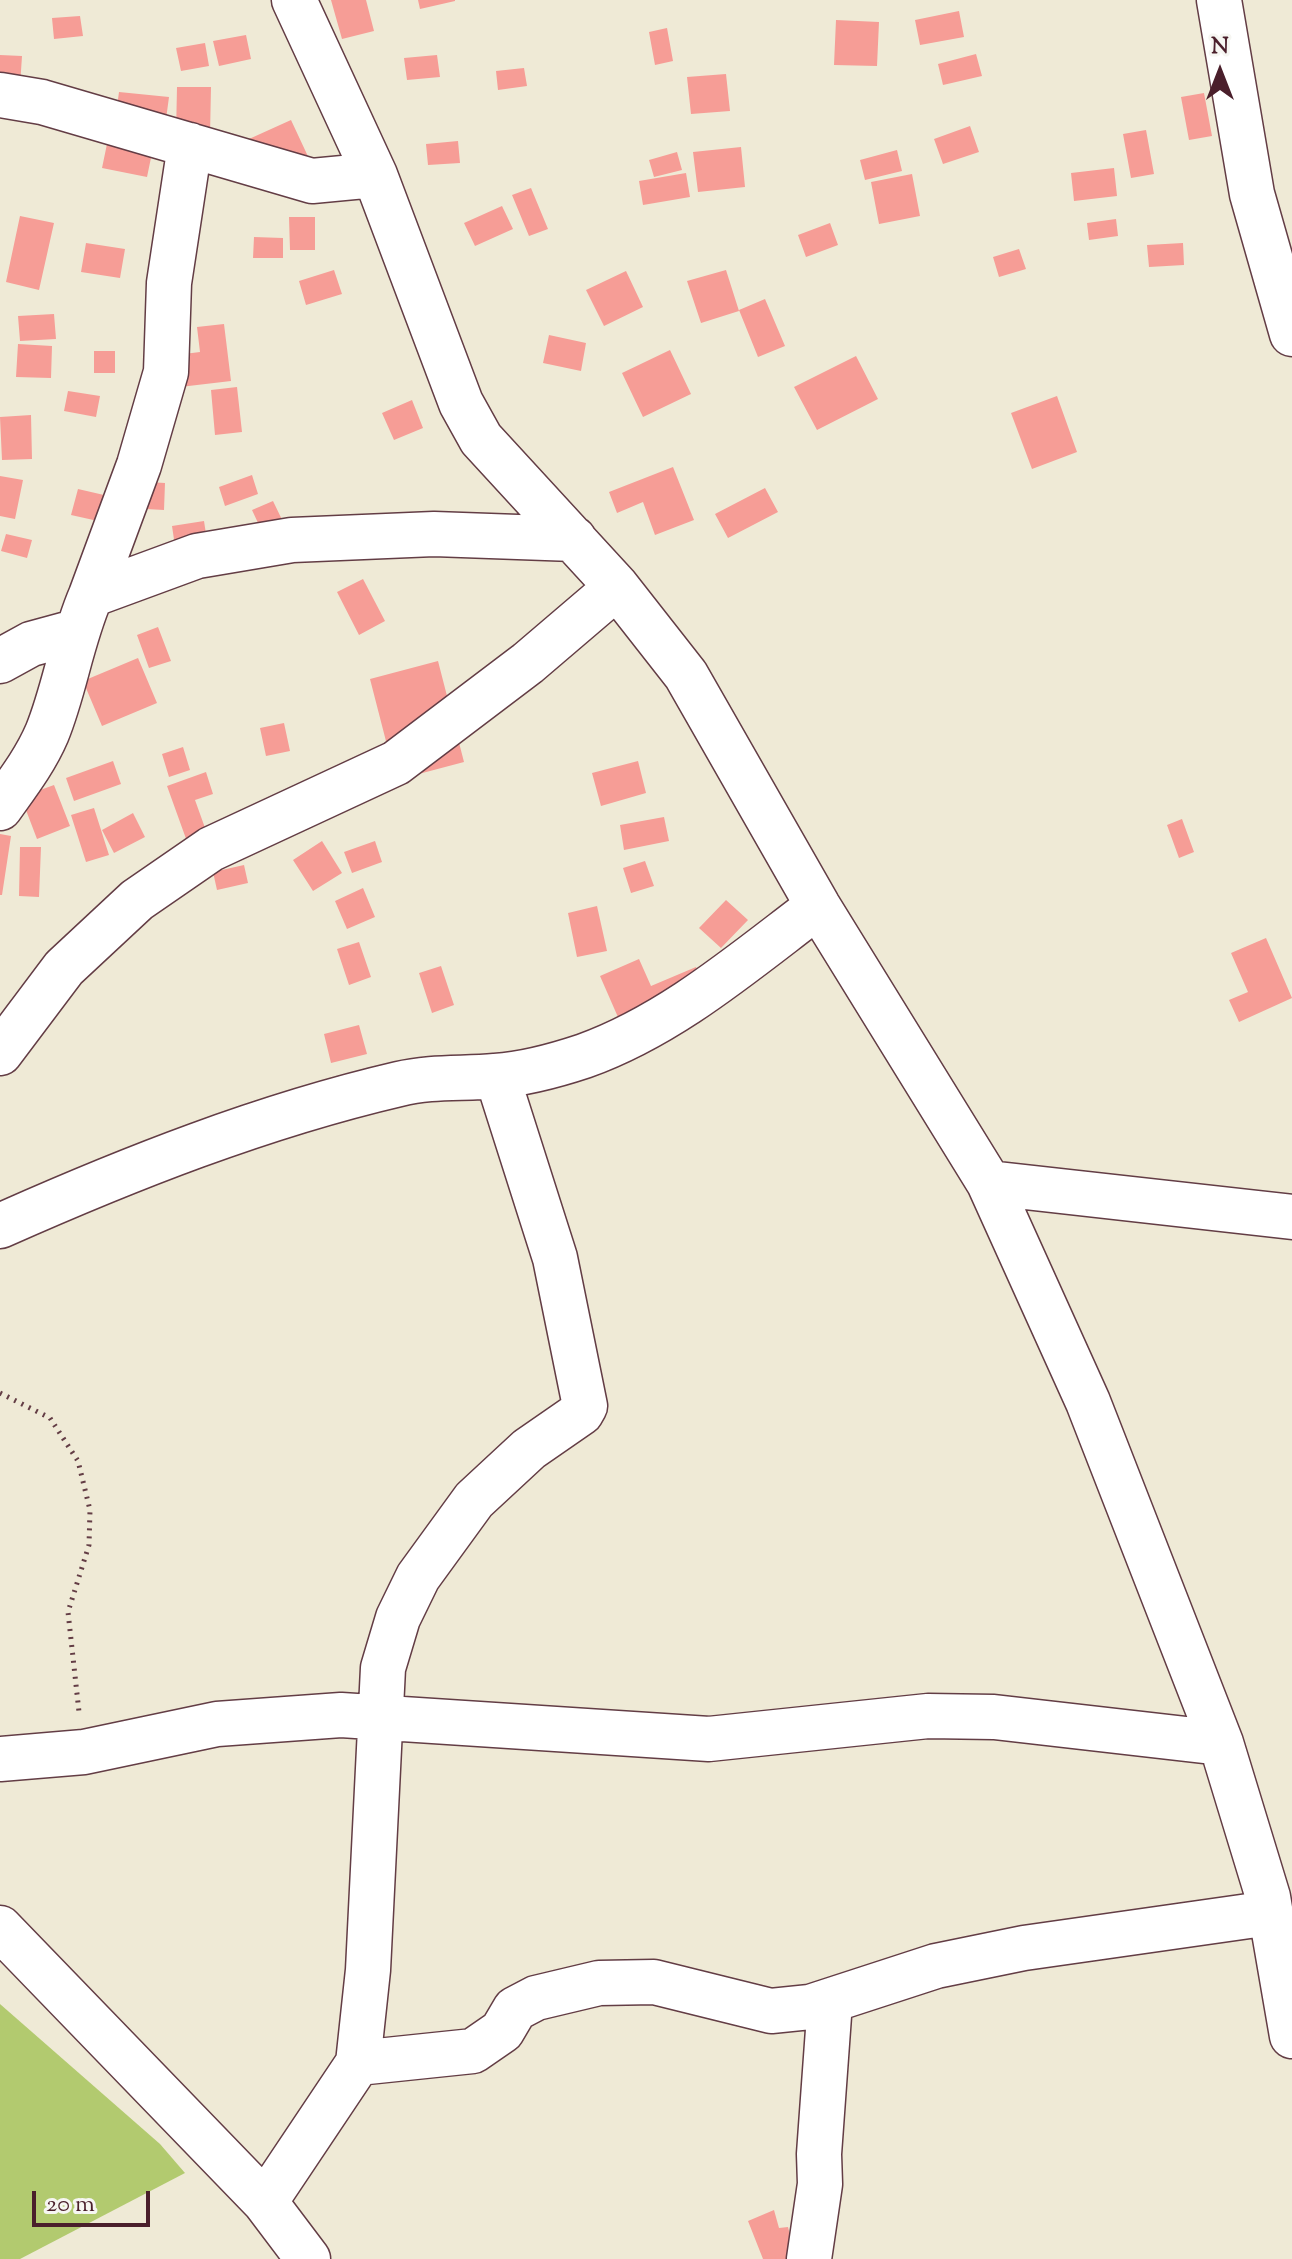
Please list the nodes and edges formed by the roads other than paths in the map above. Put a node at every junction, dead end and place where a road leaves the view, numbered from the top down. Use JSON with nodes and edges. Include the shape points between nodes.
{"nodes":[{"id":1,"x":294,"y":0,"type":"edge"},
{"id":2,"x":1219,"y":0,"type":"edge"},
{"id":3,"x":0,"y":95,"type":"edge"},
{"id":4,"x":190,"y":145,"type":"junction"},
{"id":5,"x":375,"y":175,"type":"junction"},
{"id":6,"x":1292,"y":334,"type":"edge"},
{"id":7,"x":574,"y":539,"type":"junction"},
{"id":8,"x":617,"y":587,"type":"junction"},
{"id":9,"x":83,"y":614,"type":"junction"},
{"id":10,"x":0,"y":661,"type":"edge"},
{"id":11,"x":0,"y":808,"type":"edge"},
{"id":12,"x":818,"y":906,"type":"junction"},
{"id":13,"x":0,"y":1053,"type":"edge"},
{"id":14,"x":497,"y":1076,"type":"junction"},
{"id":15,"x":989,"y":1183,"type":"junction"},
{"id":16,"x":1292,"y":1217,"type":"edge"},
{"id":17,"x":0,"y":1226,"type":"edge"},
{"id":18,"x":381,"y":1717,"type":"junction"},
{"id":19,"x":1221,"y":1743,"type":"junction"},
{"id":20,"x":0,"y":1759,"type":"edge"},
{"id":21,"x":1292,"y":1862,"type":"edge"},
{"id":22,"x":1269,"y":1905,"type":"junction"},
{"id":23,"x":0,"y":1928,"type":"edge"},
{"id":24,"x":830,"y":2002,"type":"junction"},
{"id":25,"x":1292,"y":2036,"type":"edge"},
{"id":26,"x":358,"y":2063,"type":"junction"},
{"id":27,"x":265,"y":2202,"type":"junction"},
{"id":28,"x":308,"y":2259,"type":"edge"},
{"id":29,"x":809,"y":2259,"type":"edge"}],
"edges":[{"from":1,"to":5,"type":"street"},
{"from":2,"to":6,"type":"street","via":[[1252,194]]},
{"from":3,"to":4,"type":"street"},
{"from":4,"to":5,"type":"street","via":[[312,181]]},
{"from":4,"to":9,"type":"street","via":[[169,283],[166,372],[139,465]]},
{"from":5,"to":7,"type":"street","via":[[461,403],[481,439]]},
{"from":7,"to":8,"type":"street"},
{"from":7,"to":9,"type":"street","via":[[434,534],[292,540],[197,556]]},
{"from":8,"to":12,"type":"street","via":[[686,675]]},
{"from":8,"to":13,"type":"street","via":[[528,663],[396,763],[211,849],[137,900],[64,968]]},
{"from":9,"to":10,"type":"street"},
{"from":9,"to":11,"type":"street","via":[[48,731]]},
{"from":12,"to":14,"type":"street","via":[[698,996],[636,1032],[584,1055]]},
{"from":12,"to":15,"type":"street"},
{"from":14,"to":17,"type":"street","via":[[416,1080],[378,1089],[225,1136]]},
{"from":14,"to":18,"type":"street","via":[[555,1258],[585,1406],[474,1500],[418,1577],[383,1668]]},
{"from":15,"to":16,"type":"street"},
{"from":15,"to":19,"type":"street","via":[[1088,1402]]},
{"from":18,"to":19,"type":"street","via":[[709,1739],[928,1716],[994,1717]]},
{"from":18,"to":20,"type":"street","via":[[217,1724],[84,1752]]},
{"from":18,"to":26,"type":"street"},
{"from":19,"to":22,"type":"street"},
{"from":21,"to":22,"type":"street"},
{"from":22,"to":24,"type":"street","via":[[936,1966]]},
{"from":22,"to":25,"type":"street"},
{"from":23,"to":27,"type":"street"},
{"from":24,"to":26,"type":"street","via":[[771,2011],[654,1982],[599,1983],[536,1998],[515,2009],[502,2031],[473,2051]]},
{"from":24,"to":29,"type":"street","via":[[820,2184]]},
{"from":26,"to":27,"type":"street"},
{"from":27,"to":28,"type":"street"}]}
